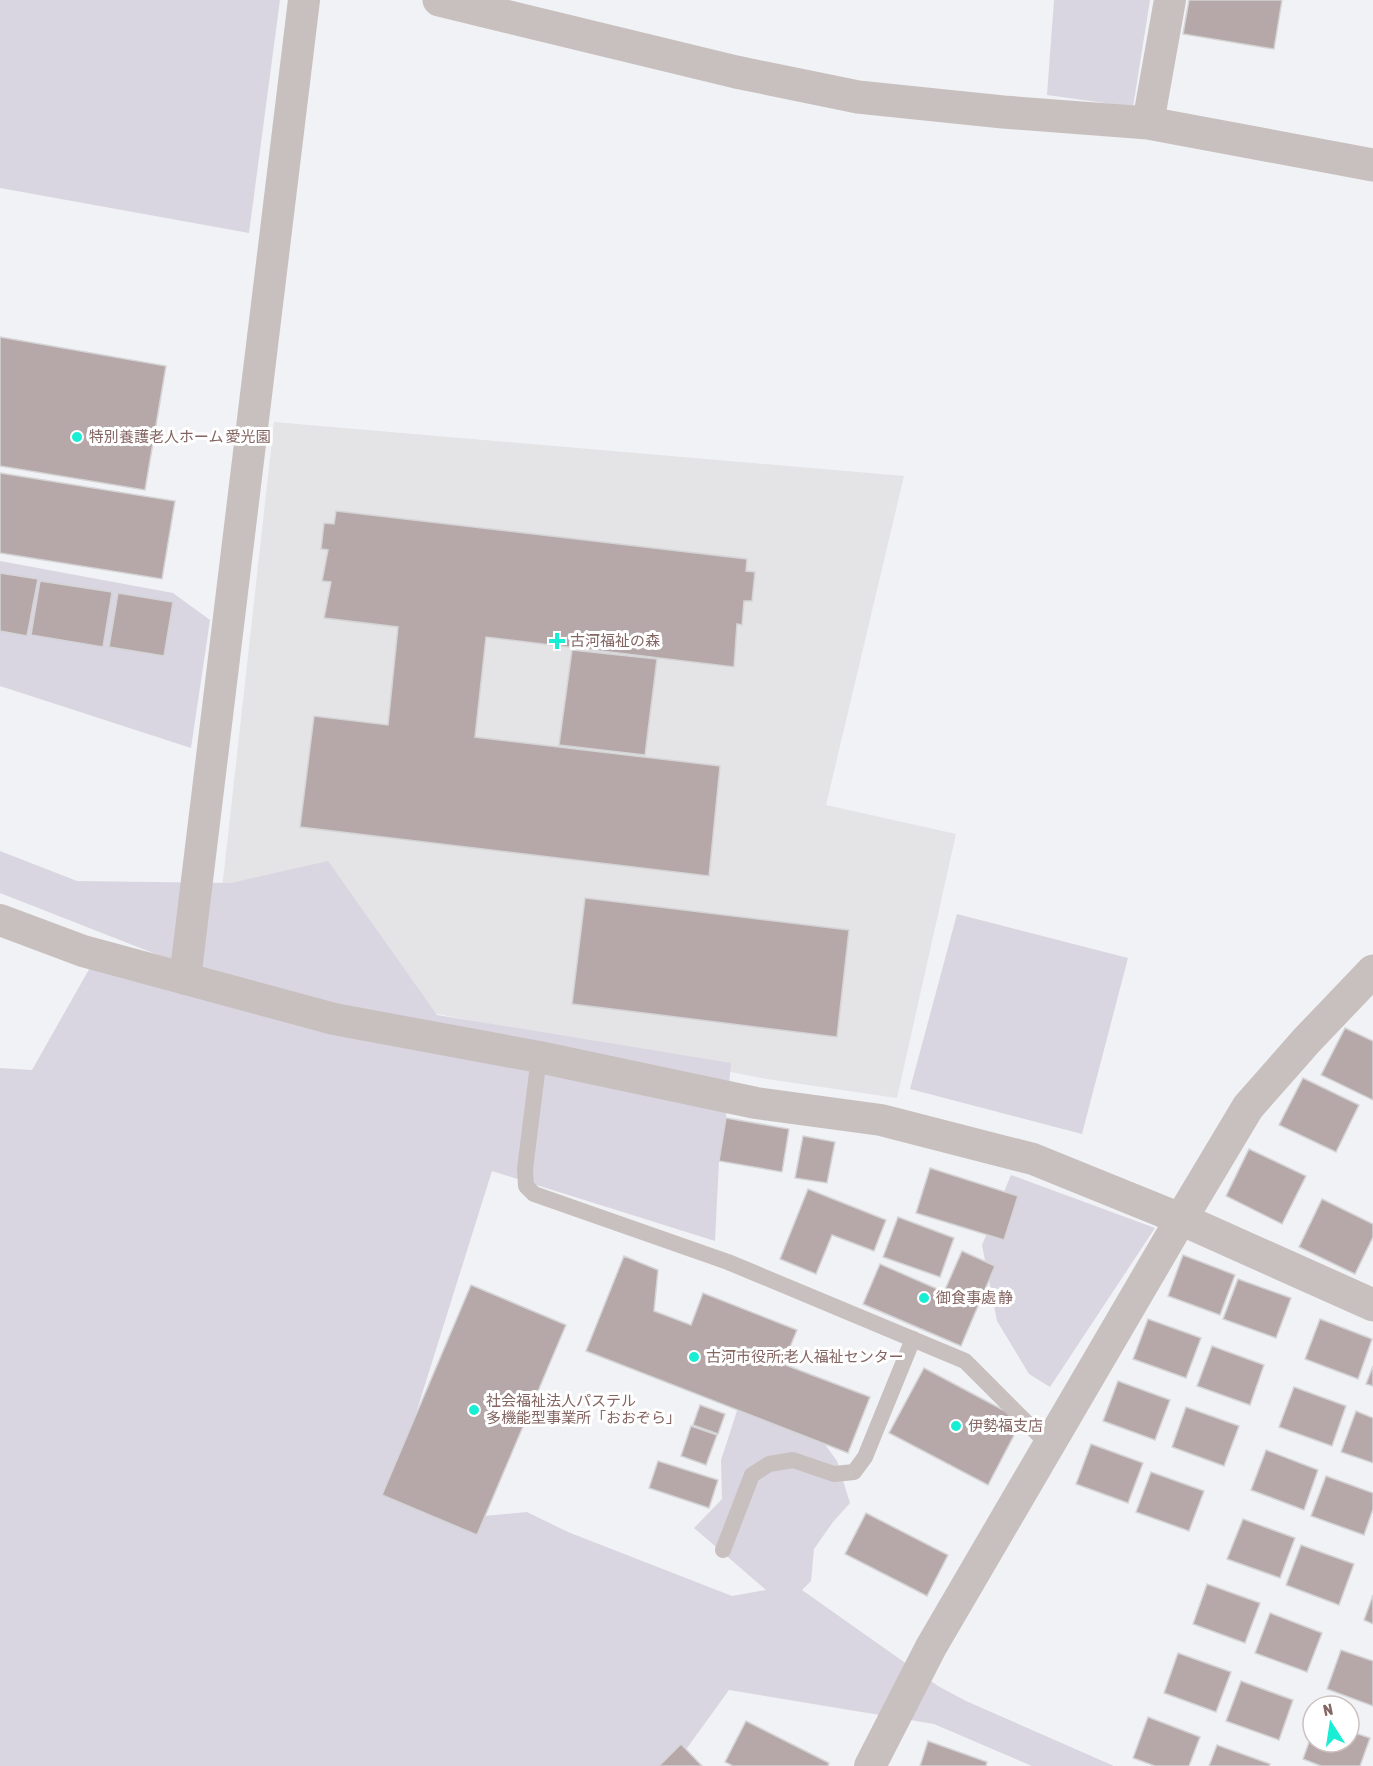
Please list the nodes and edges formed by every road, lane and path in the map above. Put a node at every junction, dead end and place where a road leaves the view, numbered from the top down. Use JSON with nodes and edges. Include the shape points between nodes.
{"nodes":[{"id":1,"x":304,"y":0,"type":"edge"},
{"id":2,"x":439,"y":0,"type":"edge"},
{"id":3,"x":1170,"y":0,"type":"edge"},
{"id":4,"x":1148,"y":123,"type":"junction"},
{"id":5,"x":1373,"y":165,"type":"edge"},
{"id":6,"x":0,"y":920,"type":"edge"},
{"id":7,"x":1373,"y":971,"type":"edge"},
{"id":8,"x":185,"y":980,"type":"junction"},
{"id":9,"x":539,"y":1057,"type":"junction"},
{"id":10,"x":1181,"y":1219,"type":"junction"},
{"id":11,"x":1373,"y":1305,"type":"edge"},
{"id":12,"x":913,"y":1339,"type":"junction"},
{"id":13,"x":1048,"y":1444,"type":"junction"},
{"id":14,"x":723,"y":1550,"type":"dead end"},
{"id":15,"x":870,"y":1766,"type":"edge"}],
"edges":[{"from":1,"to":8,"type":"street"},
{"from":2,"to":4,"type":"street","via":[[736,72],[858,97]]},
{"from":3,"to":4,"type":"street"},
{"from":4,"to":5,"type":"street"},
{"from":6,"to":8,"type":"street","via":[[83,951]]},
{"from":7,"to":10,"type":"street","via":[[1248,1107]]},
{"from":8,"to":9,"type":"street","via":[[334,1019]]},
{"from":9,"to":10,"type":"street","via":[[756,1103],[892,1122],[1034,1159]]},
{"from":9,"to":12,"type":"lane","via":[[525,1169],[526,1186],[534,1194],[728,1262]]},
{"from":10,"to":11,"type":"street"},
{"from":10,"to":13,"type":"street"},
{"from":12,"to":13,"type":"lane","via":[[965,1361]]},
{"from":12,"to":14,"type":"lane","via":[[865,1457],[854,1472],[834,1474],[793,1460],[769,1464],[752,1475]]},
{"from":13,"to":15,"type":"street","via":[[931,1647]]}]}
